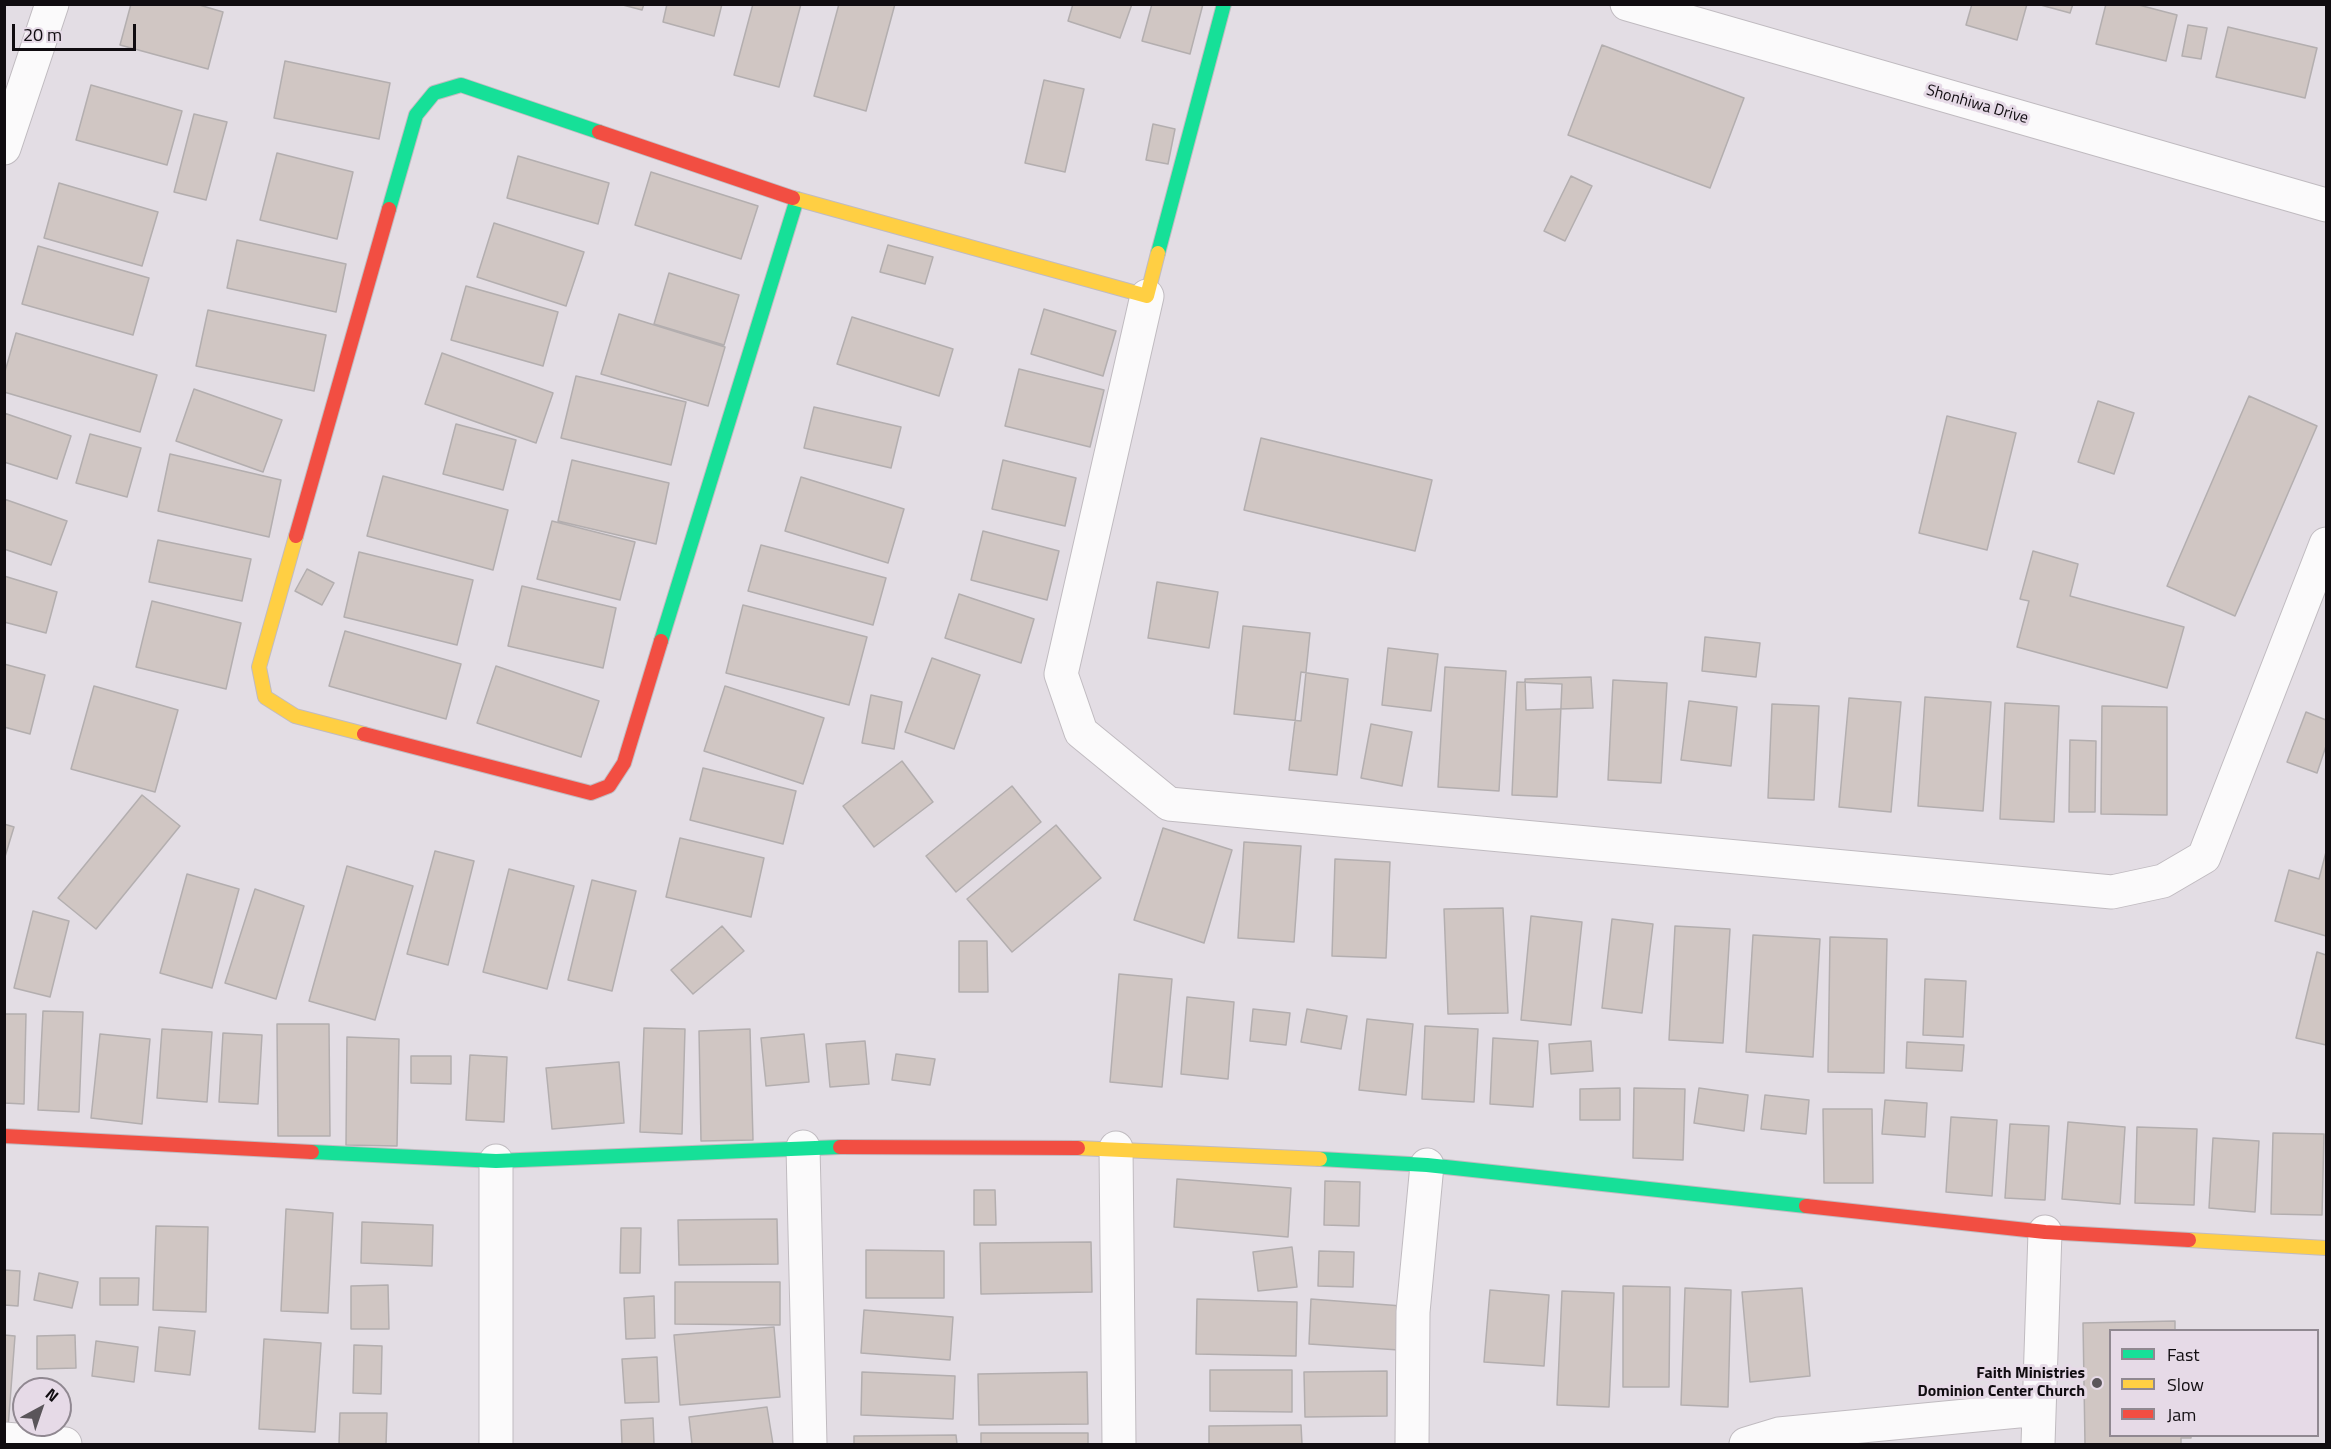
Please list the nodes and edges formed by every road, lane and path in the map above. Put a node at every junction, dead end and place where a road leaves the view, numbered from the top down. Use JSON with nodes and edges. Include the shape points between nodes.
{"nodes":[{"id":1,"x":1224,"y":4,"type":"edge"},
{"id":2,"x":1627,"y":4,"type":"edge"},
{"id":3,"x":49,"y":5,"type":"edge"},
{"id":4,"x":4,"y":148,"type":"edge"},
{"id":5,"x":797,"y":199,"type":"junction"},
{"id":6,"x":2326,"y":205,"type":"edge"},
{"id":7,"x":1146,"y":296,"type":"junction"},
{"id":8,"x":2326,"y":544,"type":"edge"},
{"id":9,"x":4,"y":1136,"type":"edge"},
{"id":10,"x":803,"y":1147,"type":"junction"},
{"id":11,"x":1116,"y":1148,"type":"junction"},
{"id":12,"x":496,"y":1161,"type":"junction"},
{"id":13,"x":1427,"y":1165,"type":"junction"},
{"id":14,"x":2045,"y":1232,"type":"junction"},
{"id":15,"x":2326,"y":1248,"type":"edge"},
{"id":16,"x":2039,"y":1409,"type":"junction"},
{"id":17,"x":4,"y":1439,"type":"edge"},
{"id":18,"x":65,"y":1444,"type":"edge"},
{"id":19,"x":495,"y":1444,"type":"edge"},
{"id":20,"x":810,"y":1444,"type":"edge"},
{"id":21,"x":1119,"y":1444,"type":"edge"},
{"id":22,"x":1412,"y":1444,"type":"edge"},
{"id":23,"x":1746,"y":1444,"type":"edge"},
{"id":24,"x":2038,"y":1444,"type":"edge"}],
"edges":[{"from":1,"to":7,"type":"street"},
{"from":2,"to":6,"type":"street","name":"Shonhiwa Drive"},
{"from":3,"to":4,"type":"street"},
{"from":5,"to":5,"type":"street","via":[[461,85],[434,93],[416,115],[259,668],[265,697],[295,716],[591,794],[609,786],[624,763]]},
{"from":5,"to":7,"type":"street"},
{"from":7,"to":8,"type":"street","via":[[1061,674],[1081,732],[1169,804],[2112,892],[2163,881],[2204,857]]},
{"from":9,"to":12,"type":"street"},
{"from":10,"to":11,"type":"street"},
{"from":10,"to":12,"type":"street"},
{"from":10,"to":20,"type":"street"},
{"from":11,"to":13,"type":"street"},
{"from":11,"to":21,"type":"street"},
{"from":12,"to":19,"type":"street"},
{"from":13,"to":14,"type":"street"},
{"from":13,"to":22,"type":"street","via":[[1413,1312]]},
{"from":14,"to":15,"type":"street"},
{"from":14,"to":16,"type":"street"},
{"from":16,"to":23,"type":"street","via":[[1779,1434]]},
{"from":16,"to":24,"type":"street"},
{"from":17,"to":18,"type":"street"}]}
